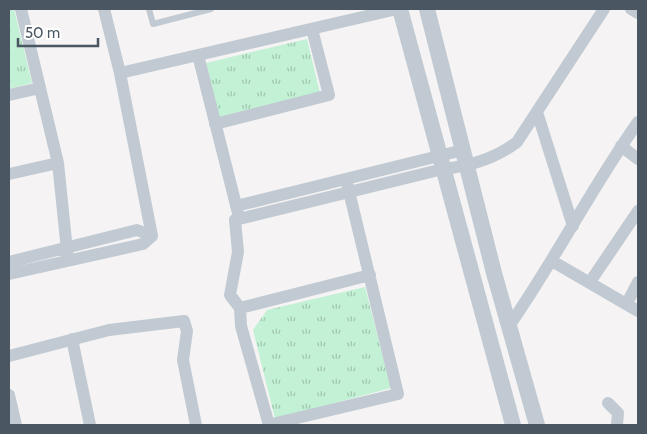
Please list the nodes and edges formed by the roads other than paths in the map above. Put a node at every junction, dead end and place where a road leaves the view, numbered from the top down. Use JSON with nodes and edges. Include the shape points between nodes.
{"nodes":[{"id":1,"x":21,"y":9,"type":"edge"},
{"id":2,"x":104,"y":9,"type":"edge"},
{"id":3,"x":149,"y":9,"type":"edge"},
{"id":4,"x":211,"y":9,"type":"edge"},
{"id":5,"x":399,"y":9,"type":"edge"},
{"id":6,"x":427,"y":9,"type":"edge"},
{"id":7,"x":604,"y":9,"type":"edge"},
{"id":8,"x":631,"y":9,"type":"edge"},
{"id":9,"x":638,"y":14,"type":"edge"},
{"id":10,"x":312,"y":28,"type":"junction"},
{"id":11,"x":198,"y":55,"type":"junction"},
{"id":12,"x":120,"y":73,"type":"junction"},
{"id":13,"x":40,"y":88,"type":"junction"},
{"id":14,"x":9,"y":95,"type":"edge"},
{"id":15,"x":537,"y":112,"type":"junction"},
{"id":16,"x":638,"y":122,"type":"edge"},
{"id":17,"x":215,"y":124,"type":"junction"},
{"id":18,"x":621,"y":146,"type":"junction"},
{"id":19,"x":463,"y":150,"type":"junction"},
{"id":20,"x":638,"y":159,"type":"edge"},
{"id":21,"x":58,"y":163,"type":"junction"},
{"id":22,"x":441,"y":163,"type":"junction"},
{"id":23,"x":467,"y":166,"type":"junction"},
{"id":24,"x":9,"y":174,"type":"edge"},
{"id":25,"x":348,"y":185,"type":"junction"},
{"id":26,"x":236,"y":206,"type":"junction"},
{"id":27,"x":638,"y":211,"type":"edge"},
{"id":28,"x":237,"y":219,"type":"junction"},
{"id":29,"x":573,"y":226,"type":"junction"},
{"id":30,"x":67,"y":254,"type":"junction"},
{"id":31,"x":552,"y":261,"type":"junction"},
{"id":32,"x":9,"y":262,"type":"edge"},
{"id":33,"x":9,"y":274,"type":"edge"},
{"id":34,"x":370,"y":276,"type":"junction"},
{"id":35,"x":590,"y":282,"type":"junction"},
{"id":36,"x":638,"y":282,"type":"edge"},
{"id":37,"x":627,"y":303,"type":"junction"},
{"id":38,"x":240,"y":308,"type":"junction"},
{"id":39,"x":638,"y":310,"type":"edge"},
{"id":40,"x":509,"y":326,"type":"junction"},
{"id":41,"x":72,"y":340,"type":"junction"},
{"id":42,"x":9,"y":356,"type":"edge"},
{"id":43,"x":9,"y":395,"type":"edge"},
{"id":44,"x":608,"y":403,"type":"dead end"},
{"id":45,"x":16,"y":425,"type":"edge"},
{"id":46,"x":90,"y":425,"type":"edge"},
{"id":47,"x":196,"y":425,"type":"edge"},
{"id":48,"x":268,"y":425,"type":"edge"},
{"id":49,"x":514,"y":425,"type":"edge"},
{"id":50,"x":537,"y":425,"type":"edge"},
{"id":51,"x":617,"y":425,"type":"edge"}],
"edges":[{"from":1,"to":13,"type":"street"},
{"from":2,"to":12,"type":"street"},
{"from":3,"to":4,"type":"lane","via":[[153,24]]},
{"from":5,"to":10,"type":"street"},
{"from":5,"to":22,"type":"street"},
{"from":6,"to":19,"type":"street"},
{"from":7,"to":15,"type":"street"},
{"from":8,"to":9,"type":"street"},
{"from":10,"to":11,"type":"street"},
{"from":10,"to":17,"type":"street","via":[[329,95]]},
{"from":11,"to":12,"type":"street"},
{"from":11,"to":17,"type":"street"},
{"from":12,"to":30,"type":"street","via":[[152,236],[143,244]]},
{"from":13,"to":14,"type":"street"},
{"from":13,"to":21,"type":"street"},
{"from":15,"to":23,"type":"street","via":[[517,142],[502,153]]},
{"from":15,"to":29,"type":"street"},
{"from":16,"to":18,"type":"street"},
{"from":17,"to":26,"type":"street"},
{"from":18,"to":20,"type":"street"},
{"from":18,"to":29,"type":"street"},
{"from":19,"to":22,"type":"street"},
{"from":19,"to":23,"type":"street"},
{"from":21,"to":24,"type":"street"},
{"from":21,"to":30,"type":"street"},
{"from":22,"to":23,"type":"street"},
{"from":22,"to":25,"type":"street"},
{"from":22,"to":49,"type":"street"},
{"from":23,"to":40,"type":"street"},
{"from":25,"to":26,"type":"street"},
{"from":25,"to":28,"type":"street"},
{"from":25,"to":34,"type":"street"},
{"from":26,"to":28,"type":"street"},
{"from":27,"to":35,"type":"street"},
{"from":28,"to":38,"type":"street","via":[[238,252],[230,295]]},
{"from":29,"to":31,"type":"street"},
{"from":30,"to":32,"type":"street"},
{"from":30,"to":33,"type":"street"},
{"from":31,"to":35,"type":"street"},
{"from":31,"to":40,"type":"street"},
{"from":34,"to":38,"type":"street"},
{"from":34,"to":48,"type":"street","via":[[398,394]]},
{"from":35,"to":37,"type":"street"},
{"from":36,"to":37,"type":"street"},
{"from":37,"to":39,"type":"street"},
{"from":38,"to":48,"type":"street","via":[[241,326]]},
{"from":40,"to":50,"type":"street"},
{"from":41,"to":42,"type":"street"},
{"from":41,"to":46,"type":"street"},
{"from":41,"to":47,"type":"street","via":[[109,330],[184,321],[187,332],[183,360]]},
{"from":43,"to":45,"type":"street"},
{"from":44,"to":51,"type":"street","via":[[618,413]]}]}
